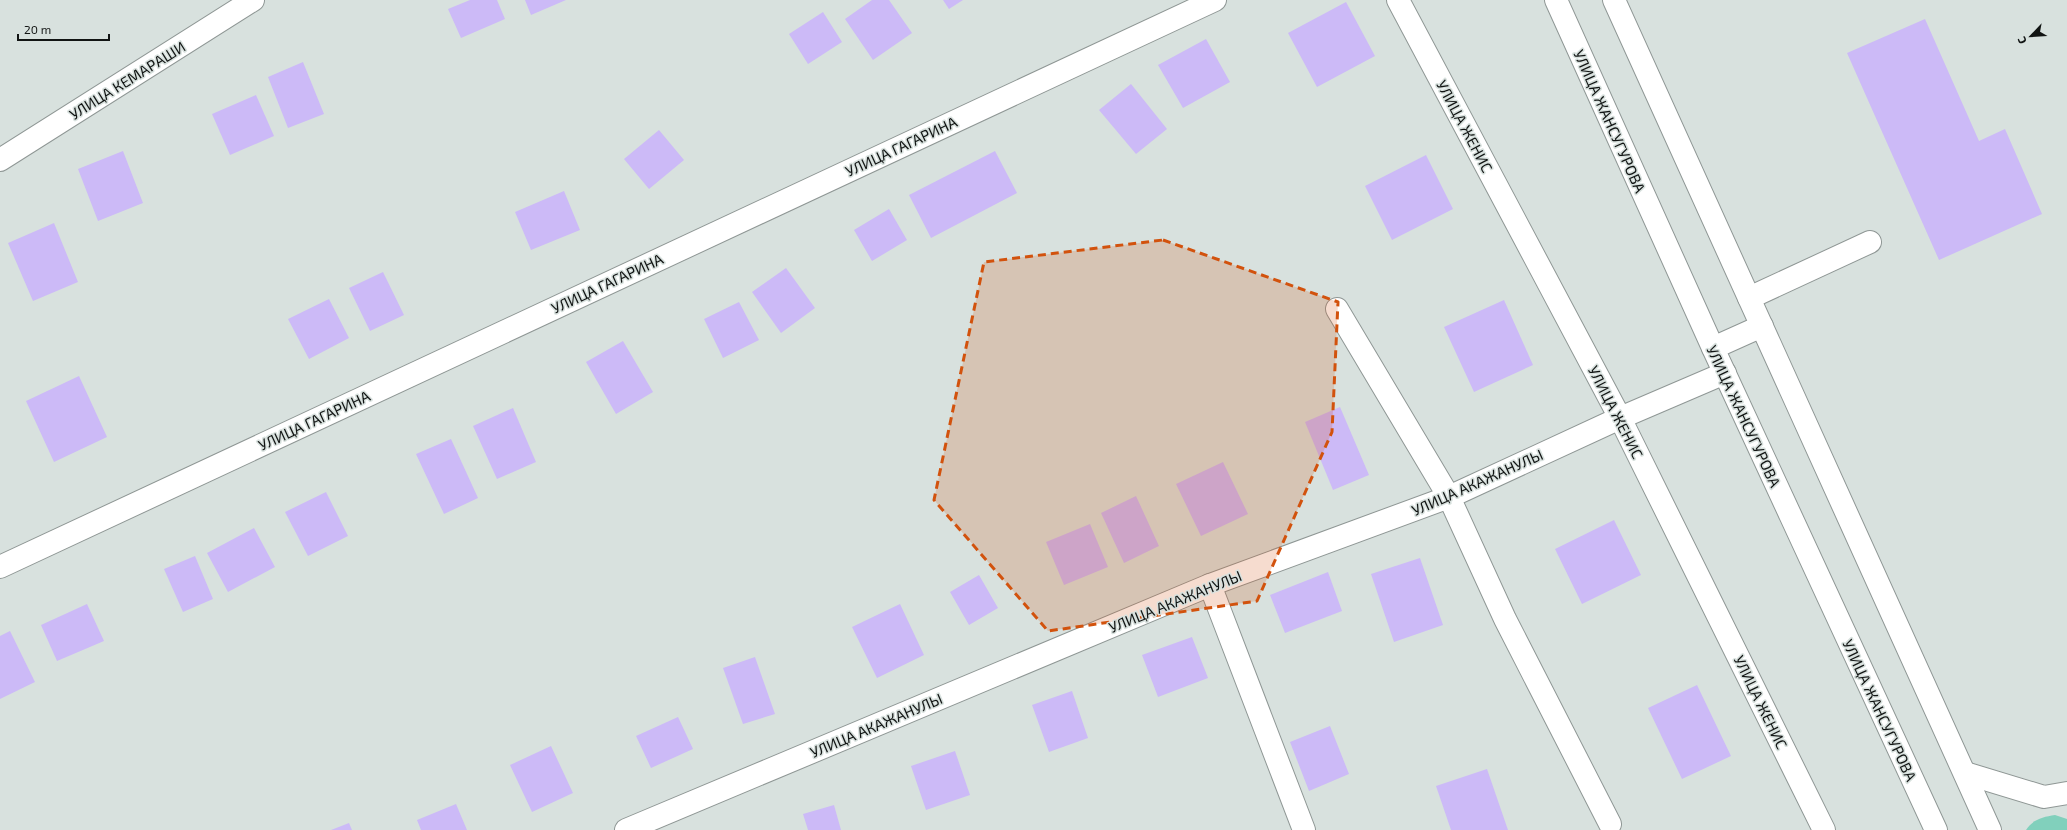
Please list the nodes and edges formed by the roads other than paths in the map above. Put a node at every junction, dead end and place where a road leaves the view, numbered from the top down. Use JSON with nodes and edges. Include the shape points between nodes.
{"nodes":[{"id":1,"x":253,"y":0,"type":"edge"},
{"id":2,"x":1215,"y":0,"type":"edge"},
{"id":3,"x":1398,"y":0,"type":"edge"},
{"id":4,"x":1556,"y":0,"type":"edge"},
{"id":5,"x":1614,"y":0,"type":"edge"},
{"id":6,"x":0,"y":160,"type":"edge"},
{"id":7,"x":1870,"y":242,"type":"dead end"},
{"id":8,"x":1749,"y":298,"type":"junction"},
{"id":9,"x":1337,"y":309,"type":"dead end"},
{"id":10,"x":1762,"y":326,"type":"junction"},
{"id":11,"x":1713,"y":348,"type":"junction"},
{"id":12,"x":1725,"y":373,"type":"junction"},
{"id":13,"x":1620,"y":418,"type":"junction"},
{"id":14,"x":1449,"y":497,"type":"junction"},
{"id":15,"x":0,"y":567,"type":"edge"},
{"id":16,"x":1210,"y":585,"type":"junction"},
{"id":17,"x":1965,"y":773,"type":"junction"},
{"id":18,"x":2067,"y":793,"type":"edge"},
{"id":19,"x":1610,"y":824,"type":"dead end"},
{"id":20,"x":626,"y":830,"type":"edge"},
{"id":21,"x":1304,"y":830,"type":"edge"},
{"id":22,"x":1824,"y":830,"type":"edge"},
{"id":23,"x":1936,"y":830,"type":"edge"},
{"id":24,"x":1990,"y":830,"type":"edge"}],
"edges":[{"from":1,"to":6,"type":"street","name":"УЛИЦА КЕМАРАШИ"},
{"from":2,"to":15,"type":"street","name":"УЛИЦА ГАГАРИНА"},
{"from":3,"to":13,"type":"street","name":"УЛИЦА ЖЕНИС"},
{"from":4,"to":11,"type":"street","name":"УЛИЦА ЖАНСУГУРОВА"},
{"from":5,"to":8,"type":"street"},
{"from":7,"to":8,"type":"street"},
{"from":8,"to":10,"type":"street"},
{"from":9,"to":14,"type":"street"},
{"from":10,"to":11,"type":"street"},
{"from":10,"to":17,"type":"street"},
{"from":11,"to":12,"type":"street","name":"УЛИЦА ЖАНСУГУРОВА"},
{"from":12,"to":13,"type":"street","name":"УЛИЦА АКАЖАНУЛЫ"},
{"from":12,"to":23,"type":"street","name":"УЛИЦА ЖАНСУГУРОВА"},
{"from":13,"to":14,"type":"street","name":"УЛИЦА АКАЖАНУЛЫ"},
{"from":13,"to":22,"type":"street","name":"УЛИЦА ЖЕНИС"},
{"from":14,"to":16,"type":"street","name":"УЛИЦА АКАЖАНУЛЫ"},
{"from":14,"to":19,"type":"street","via":[[1505,619]]},
{"from":16,"to":20,"type":"street","name":"УЛИЦА АКАЖАНУЛЫ"},
{"from":16,"to":21,"type":"street"},
{"from":17,"to":18,"type":"street","via":[[2044,797]]},
{"from":17,"to":24,"type":"street"}]}
